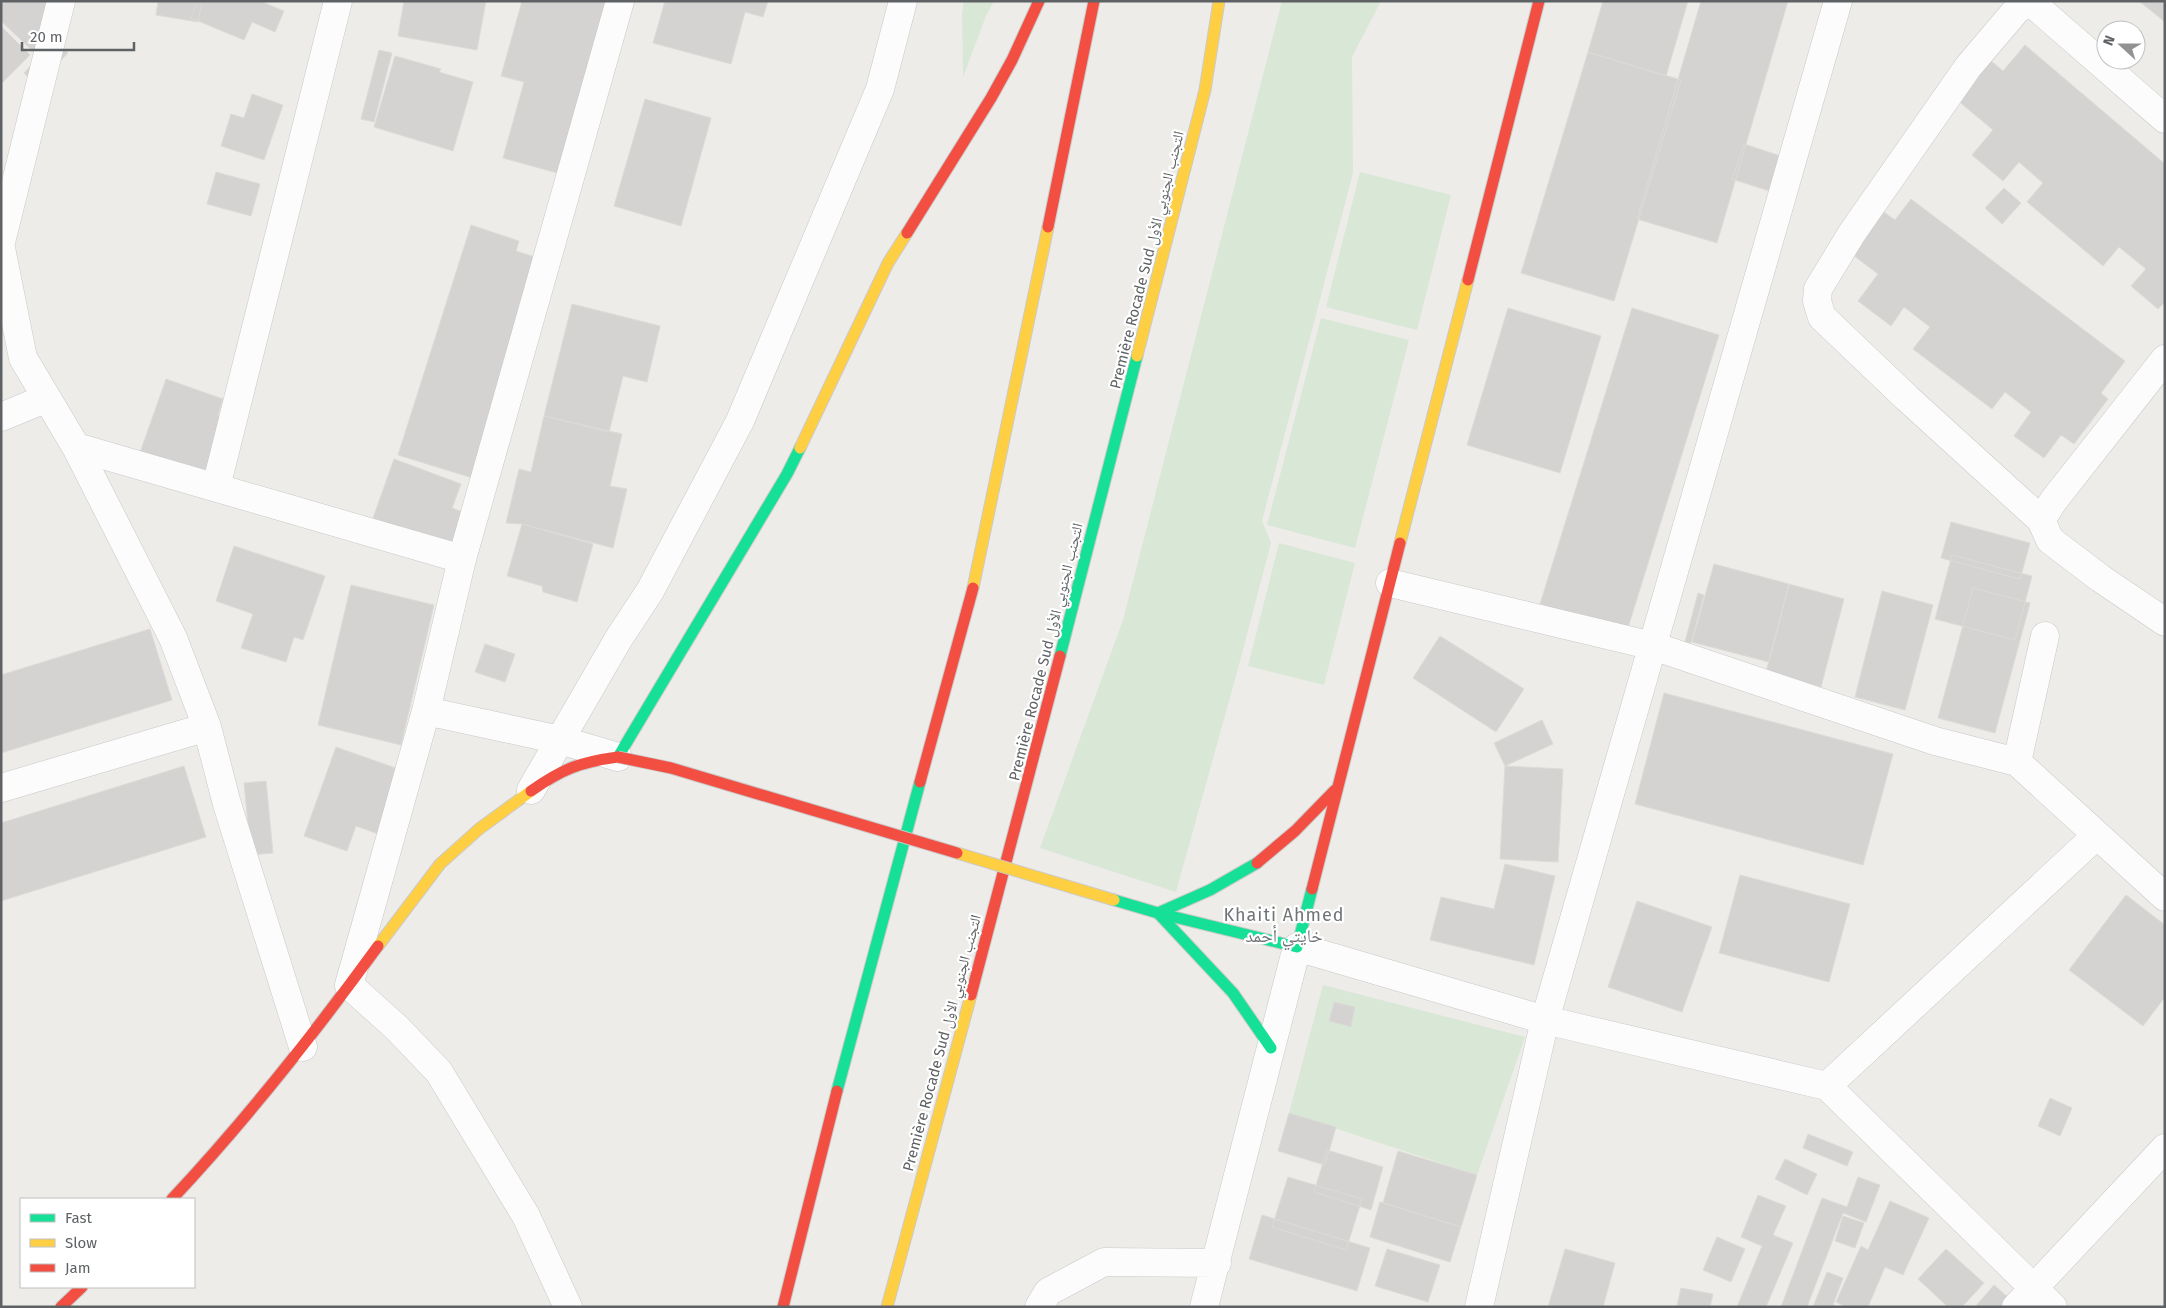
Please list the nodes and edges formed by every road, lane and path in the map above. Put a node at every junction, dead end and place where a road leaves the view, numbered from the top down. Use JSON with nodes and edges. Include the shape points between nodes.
{"nodes":[{"id":1,"x":62,"y":1,"type":"edge"},
{"id":2,"x":338,"y":1,"type":"edge"},
{"id":3,"x":620,"y":1,"type":"edge"},
{"id":4,"x":903,"y":1,"type":"edge"},
{"id":5,"x":1039,"y":1,"type":"edge"},
{"id":6,"x":1094,"y":1,"type":"edge"},
{"id":7,"x":1219,"y":1,"type":"edge"},
{"id":8,"x":1539,"y":1,"type":"edge"},
{"id":9,"x":1838,"y":1,"type":"edge"},
{"id":10,"x":2165,"y":118,"type":"edge"},
{"id":11,"x":1,"y":242,"type":"edge"},
{"id":12,"x":1,"y":248,"type":"edge"},
{"id":13,"x":2165,"y":358,"type":"edge"},
{"id":14,"x":47,"y":398,"type":"junction"},
{"id":15,"x":1,"y":418,"type":"edge"},
{"id":16,"x":76,"y":447,"type":"junction"},
{"id":17,"x":216,"y":487,"type":"junction"},
{"id":18,"x":2041,"y":520,"type":"junction"},
{"id":19,"x":462,"y":559,"type":"junction"},
{"id":20,"x":1390,"y":582,"type":"junction"},
{"id":21,"x":2165,"y":622,"type":"edge"},
{"id":22,"x":2045,"y":636,"type":"dead end"},
{"id":23,"x":1653,"y":646,"type":"junction"},
{"id":24,"x":426,"y":712,"type":"junction"},
{"id":25,"x":207,"y":727,"type":"junction"},
{"id":26,"x":560,"y":740,"type":"junction"},
{"id":27,"x":618,"y":757,"type":"junction"},
{"id":28,"x":2017,"y":762,"type":"junction"},
{"id":29,"x":1337,"y":787,"type":"junction"},
{"id":30,"x":1,"y":788,"type":"edge"},
{"id":31,"x":531,"y":790,"type":"junction"},
{"id":32,"x":2097,"y":835,"type":"junction"},
{"id":33,"x":2165,"y":897,"type":"edge"},
{"id":34,"x":1158,"y":913,"type":"junction"},
{"id":35,"x":1297,"y":947,"type":"junction"},
{"id":36,"x":349,"y":985,"type":"junction"},
{"id":37,"x":1545,"y":1020,"type":"junction"},
{"id":38,"x":303,"y":1047,"type":"junction"},
{"id":39,"x":1271,"y":1048,"type":"junction"},
{"id":40,"x":1827,"y":1086,"type":"junction"},
{"id":41,"x":2165,"y":1148,"type":"edge"},
{"id":42,"x":173,"y":1198,"type":"edge"},
{"id":43,"x":1217,"y":1263,"type":"junction"},
{"id":44,"x":81,"y":1288,"type":"edge"},
{"id":45,"x":2024,"y":1298,"type":"edge"},
{"id":46,"x":61,"y":1307,"type":"edge"},
{"id":47,"x":568,"y":1307,"type":"edge"},
{"id":48,"x":783,"y":1307,"type":"edge"},
{"id":49,"x":886,"y":1307,"type":"edge"},
{"id":50,"x":1039,"y":1307,"type":"edge"},
{"id":51,"x":1204,"y":1307,"type":"edge"},
{"id":52,"x":1478,"y":1307,"type":"edge"},
{"id":53,"x":2053,"y":1307,"type":"edge"}],
"edges":[{"from":1,"to":11,"type":"street"},
{"from":2,"to":17,"type":"street"},
{"from":3,"to":19,"type":"street"},
{"from":4,"to":26,"type":"street","via":[[880,89],[740,422],[650,591]]},
{"from":5,"to":27,"type":"main road","via":[[991,98],[888,263],[788,474]]},
{"from":6,"to":48,"type":"main road","via":[[979,564],[840,1080]]},
{"from":7,"to":49,"type":"main road","name":"Première Rocade Sud التجنب الجنوبي الأول","via":[[1206,90],[1017,826]]},
{"from":8,"to":20,"type":"main road"},
{"from":9,"to":23,"type":"street"},
{"from":10,"to":18,"type":"street","via":[[2033,4],[2020,7],[1968,68],[1852,233],[1818,289],[1817,301],[1822,317]]},
{"from":12,"to":14,"type":"street","via":[[23,358]]},
{"from":13,"to":18,"type":"street"},
{"from":14,"to":15,"type":"street"},
{"from":14,"to":16,"type":"street"},
{"from":16,"to":17,"type":"street"},
{"from":16,"to":25,"type":"street","via":[[173,638]]},
{"from":17,"to":19,"type":"street"},
{"from":18,"to":21,"type":"street","via":[[2050,540]]},
{"from":19,"to":24,"type":"street"},
{"from":20,"to":23,"type":"street"},
{"from":20,"to":29,"type":"main road"},
{"from":22,"to":28,"type":"street"},
{"from":23,"to":28,"type":"street","via":[[1935,741]]},
{"from":23,"to":37,"type":"street"},
{"from":24,"to":26,"type":"street"},
{"from":24,"to":36,"type":"street"},
{"from":25,"to":30,"type":"street"},
{"from":25,"to":38,"type":"street","via":[[227,804]]},
{"from":26,"to":27,"type":"street"},
{"from":26,"to":31,"type":"street"},
{"from":27,"to":31,"type":"main road","via":[[573,766]]},
{"from":27,"to":34,"type":"main road","bridge":true,"via":[[670,768]]},
{"from":28,"to":32,"type":"street"},
{"from":29,"to":34,"type":"main road","via":[[1288,840],[1259,862],[1229,882]]},
{"from":29,"to":35,"type":"main road"},
{"from":31,"to":36,"type":"main road","via":[[449,854]]},
{"from":32,"to":33,"type":"street"},
{"from":32,"to":40,"type":"street"},
{"from":34,"to":35,"type":"main road"},
{"from":34,"to":39,"type":"main road","via":[[1220,976]]},
{"from":35,"to":37,"type":"street"},
{"from":35,"to":39,"type":"street"},
{"from":36,"to":38,"type":"main road"},
{"from":36,"to":47,"type":"street","via":[[439,1072],[526,1216]]},
{"from":37,"to":40,"type":"street"},
{"from":37,"to":52,"type":"street"},
{"from":38,"to":42,"type":"main road","via":[[245,1119]]},
{"from":39,"to":43,"type":"street"},
{"from":40,"to":45,"type":"street"},
{"from":41,"to":45,"type":"street"},
{"from":43,"to":50,"type":"street","via":[[1104,1262],[1048,1292]]},
{"from":43,"to":51,"type":"street"},
{"from":44,"to":46,"type":"main road"},
{"from":45,"to":53,"type":"street"}]}
